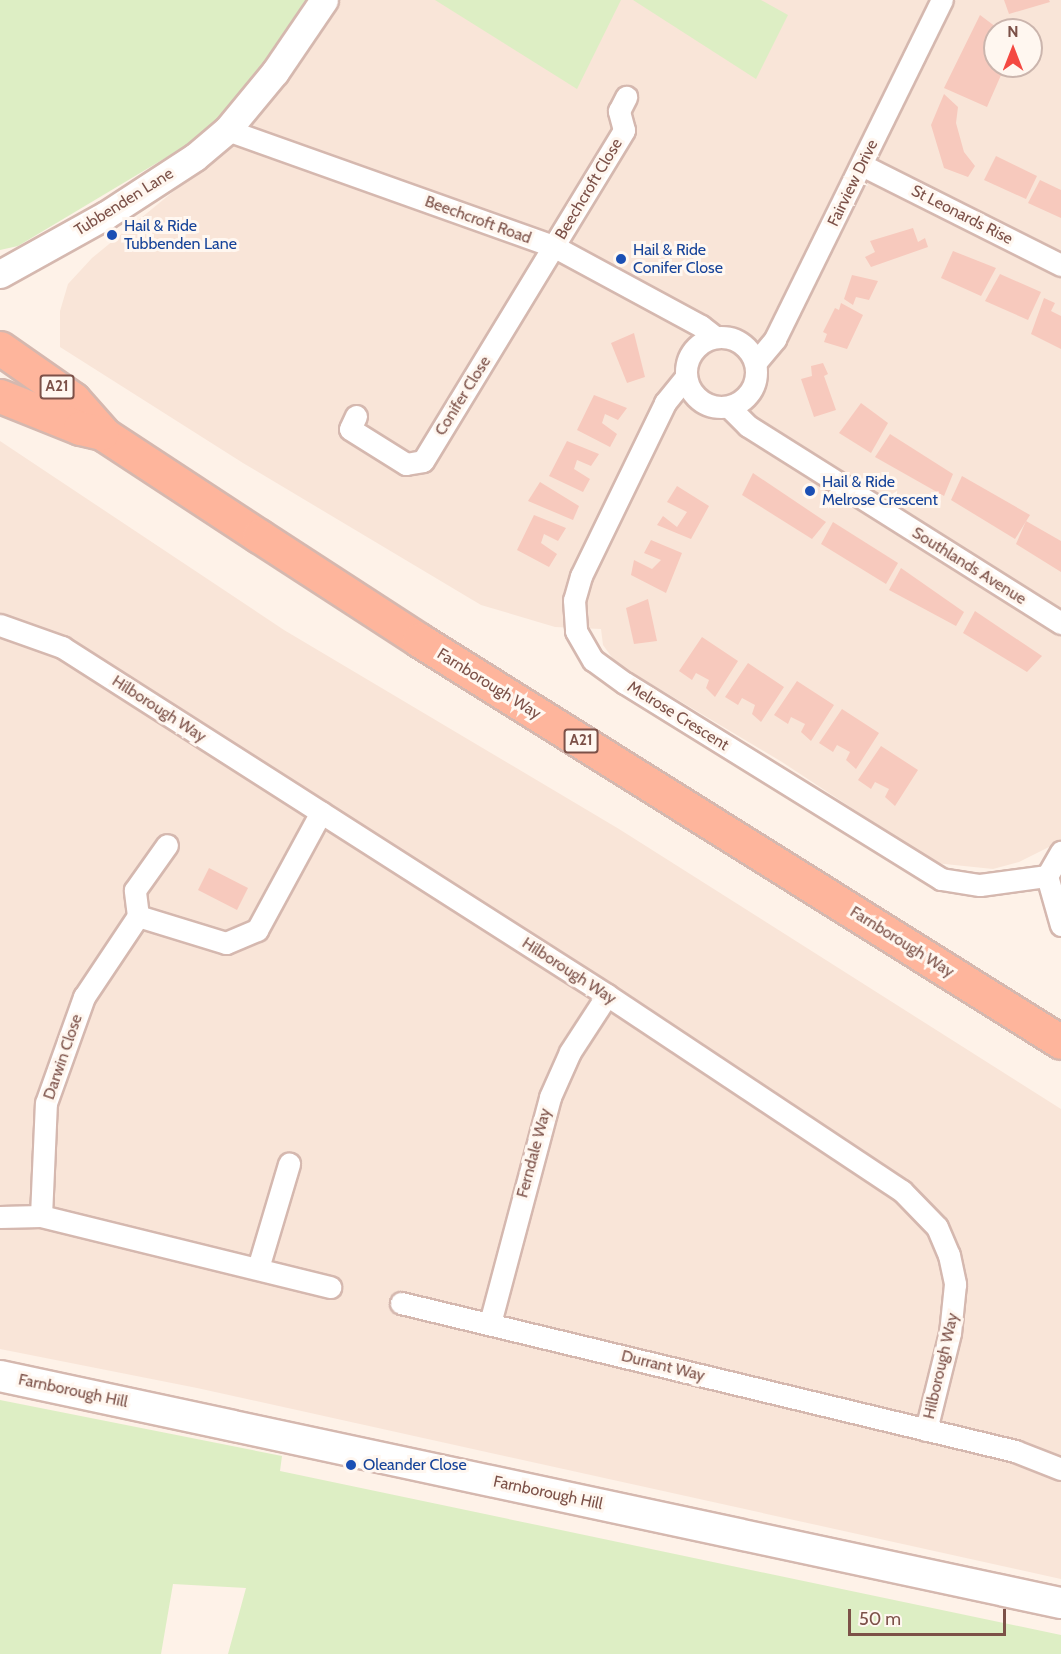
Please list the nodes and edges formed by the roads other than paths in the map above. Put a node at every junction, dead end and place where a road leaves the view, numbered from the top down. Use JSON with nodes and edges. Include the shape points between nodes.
{"nodes":[{"id":1,"x":324,"y":0,"type":"edge"},
{"id":2,"x":942,"y":0,"type":"edge"},
{"id":3,"x":626,"y":97,"type":"dead end"},
{"id":4,"x":227,"y":130,"type":"junction"},
{"id":5,"x":862,"y":165,"type":"junction"},
{"id":6,"x":555,"y":247,"type":"junction"},
{"id":7,"x":1061,"y":265,"type":"edge"},
{"id":8,"x":0,"y":274,"type":"edge"},
{"id":9,"x":715,"y":337,"type":"junction"},
{"id":10,"x":0,"y":348,"type":"edge"},
{"id":11,"x":756,"y":362,"type":"junction"},
{"id":12,"x":685,"y":378,"type":"junction"},
{"id":13,"x":0,"y":396,"type":"edge"},
{"id":14,"x":729,"y":407,"type":"junction"},
{"id":15,"x":356,"y":416,"type":"dead end"},
{"id":16,"x":105,"y":435,"type":"junction"},
{"id":17,"x":1061,"y":623,"type":"edge"},
{"id":18,"x":2,"y":630,"type":"edge"},
{"id":19,"x":321,"y":812,"type":"junction"},
{"id":20,"x":167,"y":845,"type":"dead end"},
{"id":21,"x":1061,"y":852,"type":"edge"},
{"id":22,"x":1047,"y":876,"type":"junction"},
{"id":23,"x":138,"y":916,"type":"junction"},
{"id":24,"x":1061,"y":925,"type":"edge"},
{"id":25,"x":607,"y":995,"type":"junction"},
{"id":26,"x":1061,"y":1042,"type":"edge"},
{"id":27,"x":289,"y":1164,"type":"dead end"},
{"id":28,"x":41,"y":1216,"type":"junction"},
{"id":29,"x":0,"y":1217,"type":"edge"},
{"id":30,"x":258,"y":1268,"type":"junction"},
{"id":31,"x":330,"y":1287,"type":"dead end"},
{"id":32,"x":401,"y":1303,"type":"dead end"},
{"id":33,"x":490,"y":1323,"type":"junction"},
{"id":34,"x":0,"y":1376,"type":"edge"},
{"id":35,"x":926,"y":1430,"type":"junction"},
{"id":36,"x":1061,"y":1469,"type":"edge"},
{"id":37,"x":1061,"y":1603,"type":"edge"}],
"edges":[{"from":1,"to":4,"type":"street","name":"Tubbenden Lane","via":[[275,72]]},
{"from":2,"to":5,"type":"street","name":"Fairview Drive"},
{"from":3,"to":6,"type":"street","name":"Beechcroft Close","via":[[619,111],[624,130]]},
{"from":4,"to":6,"type":"street","name":"Beechcroft Road"},
{"from":4,"to":8,"type":"street","name":"Tubbenden Lane","via":[[195,157],[106,216]]},
{"from":5,"to":7,"type":"street","name":"St Leonards Rise"},
{"from":5,"to":11,"type":"street","name":"Fairview Drive","via":[[775,339]]},
{"from":6,"to":9,"type":"street","name":"Beechcroft Road"},
{"from":6,"to":15,"type":"street","name":"Conifer Close","via":[[423,461],[406,464],[350,429]]},
{"from":9,"to":11,"type":"street","via":[[730,339],[745,348]]},
{"from":9,"to":12,"type":"street","via":[[699,344],[688,358]]},
{"from":10,"to":16,"type":"highway","name":"Farnborough Way","number":"A21","via":[[73,399]]},
{"from":11,"to":14,"type":"street","via":[[754,381],[745,399]]},
{"from":12,"to":14,"type":"street","via":[[693,395],[710,405]]},
{"from":12,"to":22,"type":"street","name":"Melrose Crescent","via":[[665,403],[581,576],[574,600],[576,631],[593,660],[941,879],[980,885]]},
{"from":13,"to":16,"type":"highway","name":"Farnborough Way","number":"A21"},
{"from":14,"to":17,"type":"street","name":"Southlands Avenue","via":[[748,426]]},
{"from":16,"to":26,"type":"highway","name":"Farnborough Way","number":"A21","via":[[419,640]]},
{"from":18,"to":19,"type":"street","name":"Hilborough Way","via":[[62,647]]},
{"from":19,"to":23,"type":"street","via":[[257,930],[226,943]]},
{"from":19,"to":25,"type":"street","name":"Hilborough Way"},
{"from":20,"to":23,"type":"street","via":[[135,890]]},
{"from":21,"to":22,"type":"street"},
{"from":22,"to":24,"type":"street"},
{"from":23,"to":28,"type":"street","name":"Darwin Close","via":[[84,997],[46,1103]]},
{"from":25,"to":33,"type":"street","name":"Ferndale Way","via":[[570,1052],[553,1088]]},
{"from":25,"to":35,"type":"street","name":"Hilborough Way","via":[[887,1180],[937,1227],[949,1255],[955,1299]]},
{"from":27,"to":30,"type":"street"},
{"from":28,"to":29,"type":"street"},
{"from":28,"to":30,"type":"street"},
{"from":30,"to":31,"type":"street"},
{"from":32,"to":33,"type":"street","name":"Durrant Way"},
{"from":33,"to":35,"type":"street","name":"Durrant Way"},
{"from":34,"to":37,"type":"main road","name":"Farnborough Hill"},
{"from":35,"to":36,"type":"street","name":"Durrant Way","via":[[1015,1451]]}]}
